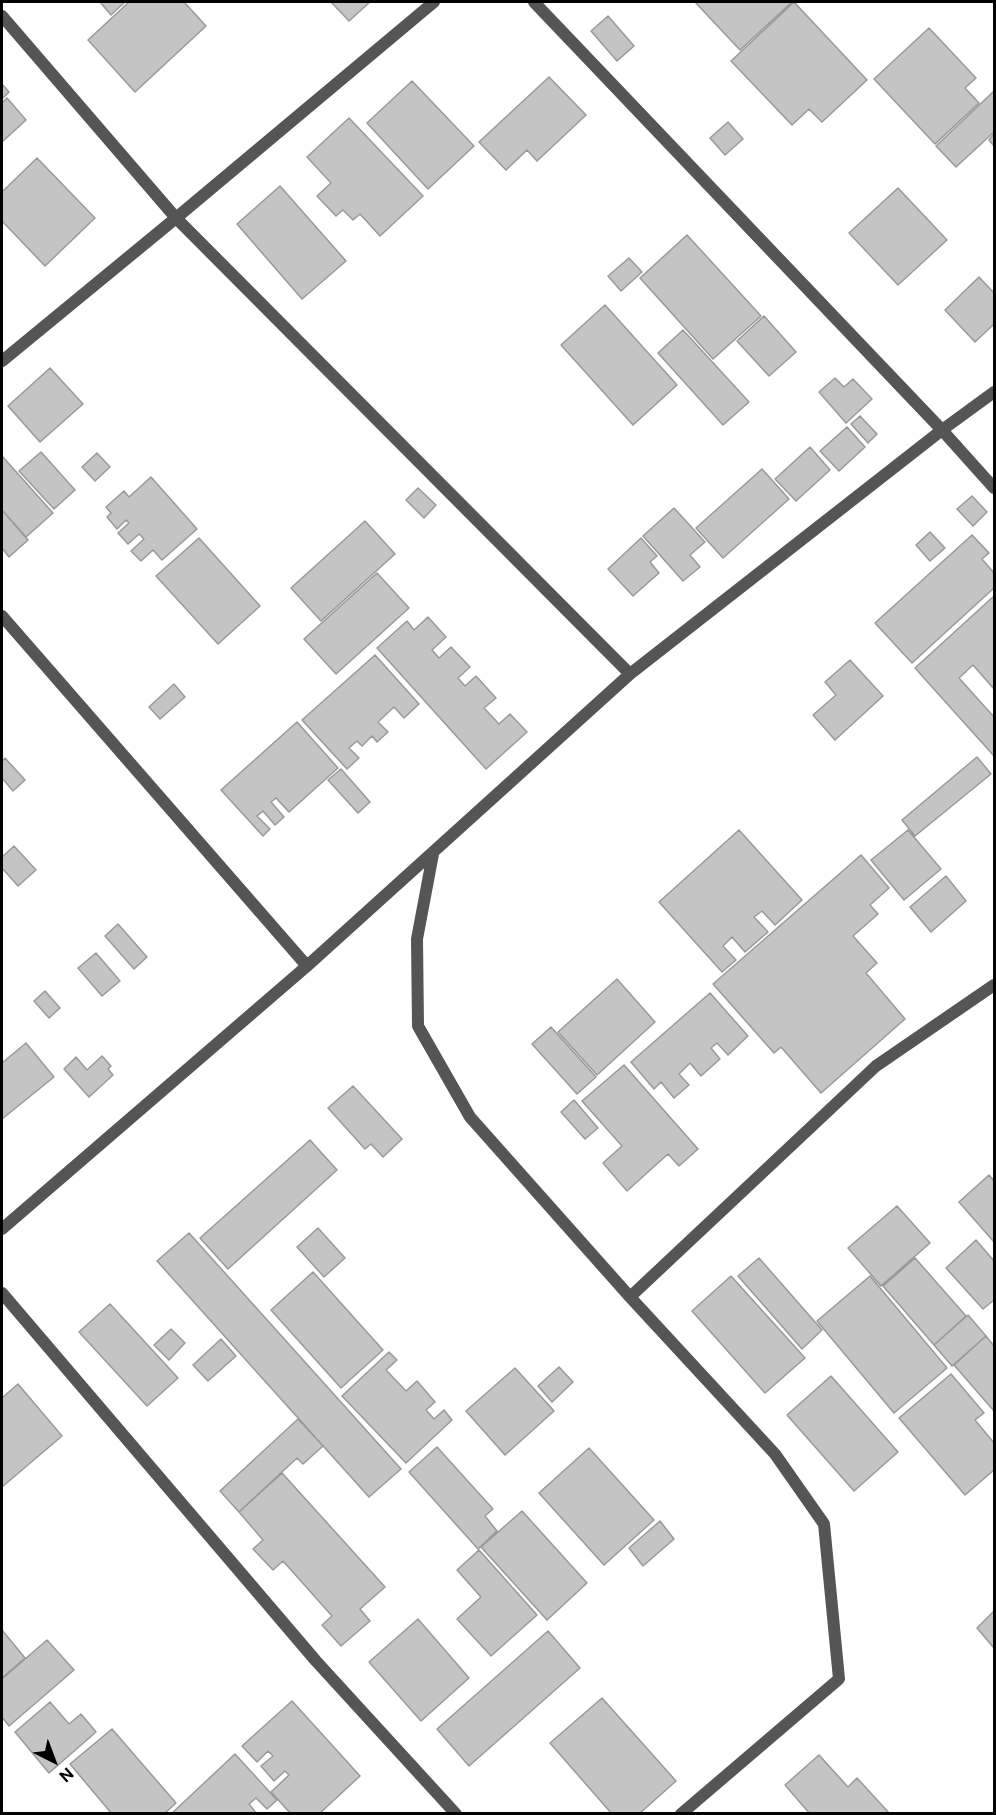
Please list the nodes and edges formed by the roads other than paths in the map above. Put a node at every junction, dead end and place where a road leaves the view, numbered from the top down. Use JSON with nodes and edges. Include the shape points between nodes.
{"nodes":[{"id":1,"x":434,"y":2,"type":"edge"},
{"id":2,"x":534,"y":2,"type":"edge"},
{"id":3,"x":2,"y":16,"type":"edge"},
{"id":4,"x":176,"y":218,"type":"junction"},
{"id":5,"x":2,"y":361,"type":"edge"},
{"id":6,"x":994,"y":392,"type":"edge"},
{"id":7,"x":942,"y":430,"type":"junction"},
{"id":8,"x":994,"y":488,"type":"edge"},
{"id":9,"x":2,"y":616,"type":"edge"},
{"id":10,"x":630,"y":674,"type":"junction"},
{"id":11,"x":433,"y":854,"type":"junction"},
{"id":12,"x":307,"y":966,"type":"junction"},
{"id":13,"x":994,"y":985,"type":"edge"},
{"id":14,"x":2,"y":1229,"type":"edge"},
{"id":15,"x":2,"y":1293,"type":"edge"},
{"id":16,"x":630,"y":1297,"type":"junction"},
{"id":17,"x":456,"y":1814,"type":"edge"},
{"id":18,"x":681,"y":1814,"type":"edge"}],
"edges":[{"from":1,"to":4,"type":"street"},
{"from":2,"to":7,"type":"street"},
{"from":3,"to":4,"type":"street"},
{"from":4,"to":5,"type":"street"},
{"from":4,"to":10,"type":"street"},
{"from":6,"to":7,"type":"street"},
{"from":7,"to":8,"type":"street"},
{"from":7,"to":10,"type":"street"},
{"from":9,"to":12,"type":"street"},
{"from":10,"to":11,"type":"street"},
{"from":11,"to":12,"type":"street"},
{"from":11,"to":16,"type":"street","via":[[417,939],[418,1026],[470,1117]]},
{"from":12,"to":14,"type":"street"},
{"from":13,"to":16,"type":"street","via":[[876,1066]]},
{"from":15,"to":17,"type":"street","via":[[316,1661]]},
{"from":16,"to":18,"type":"street","via":[[775,1454],[824,1524],[828,1557],[839,1679]]}]}
